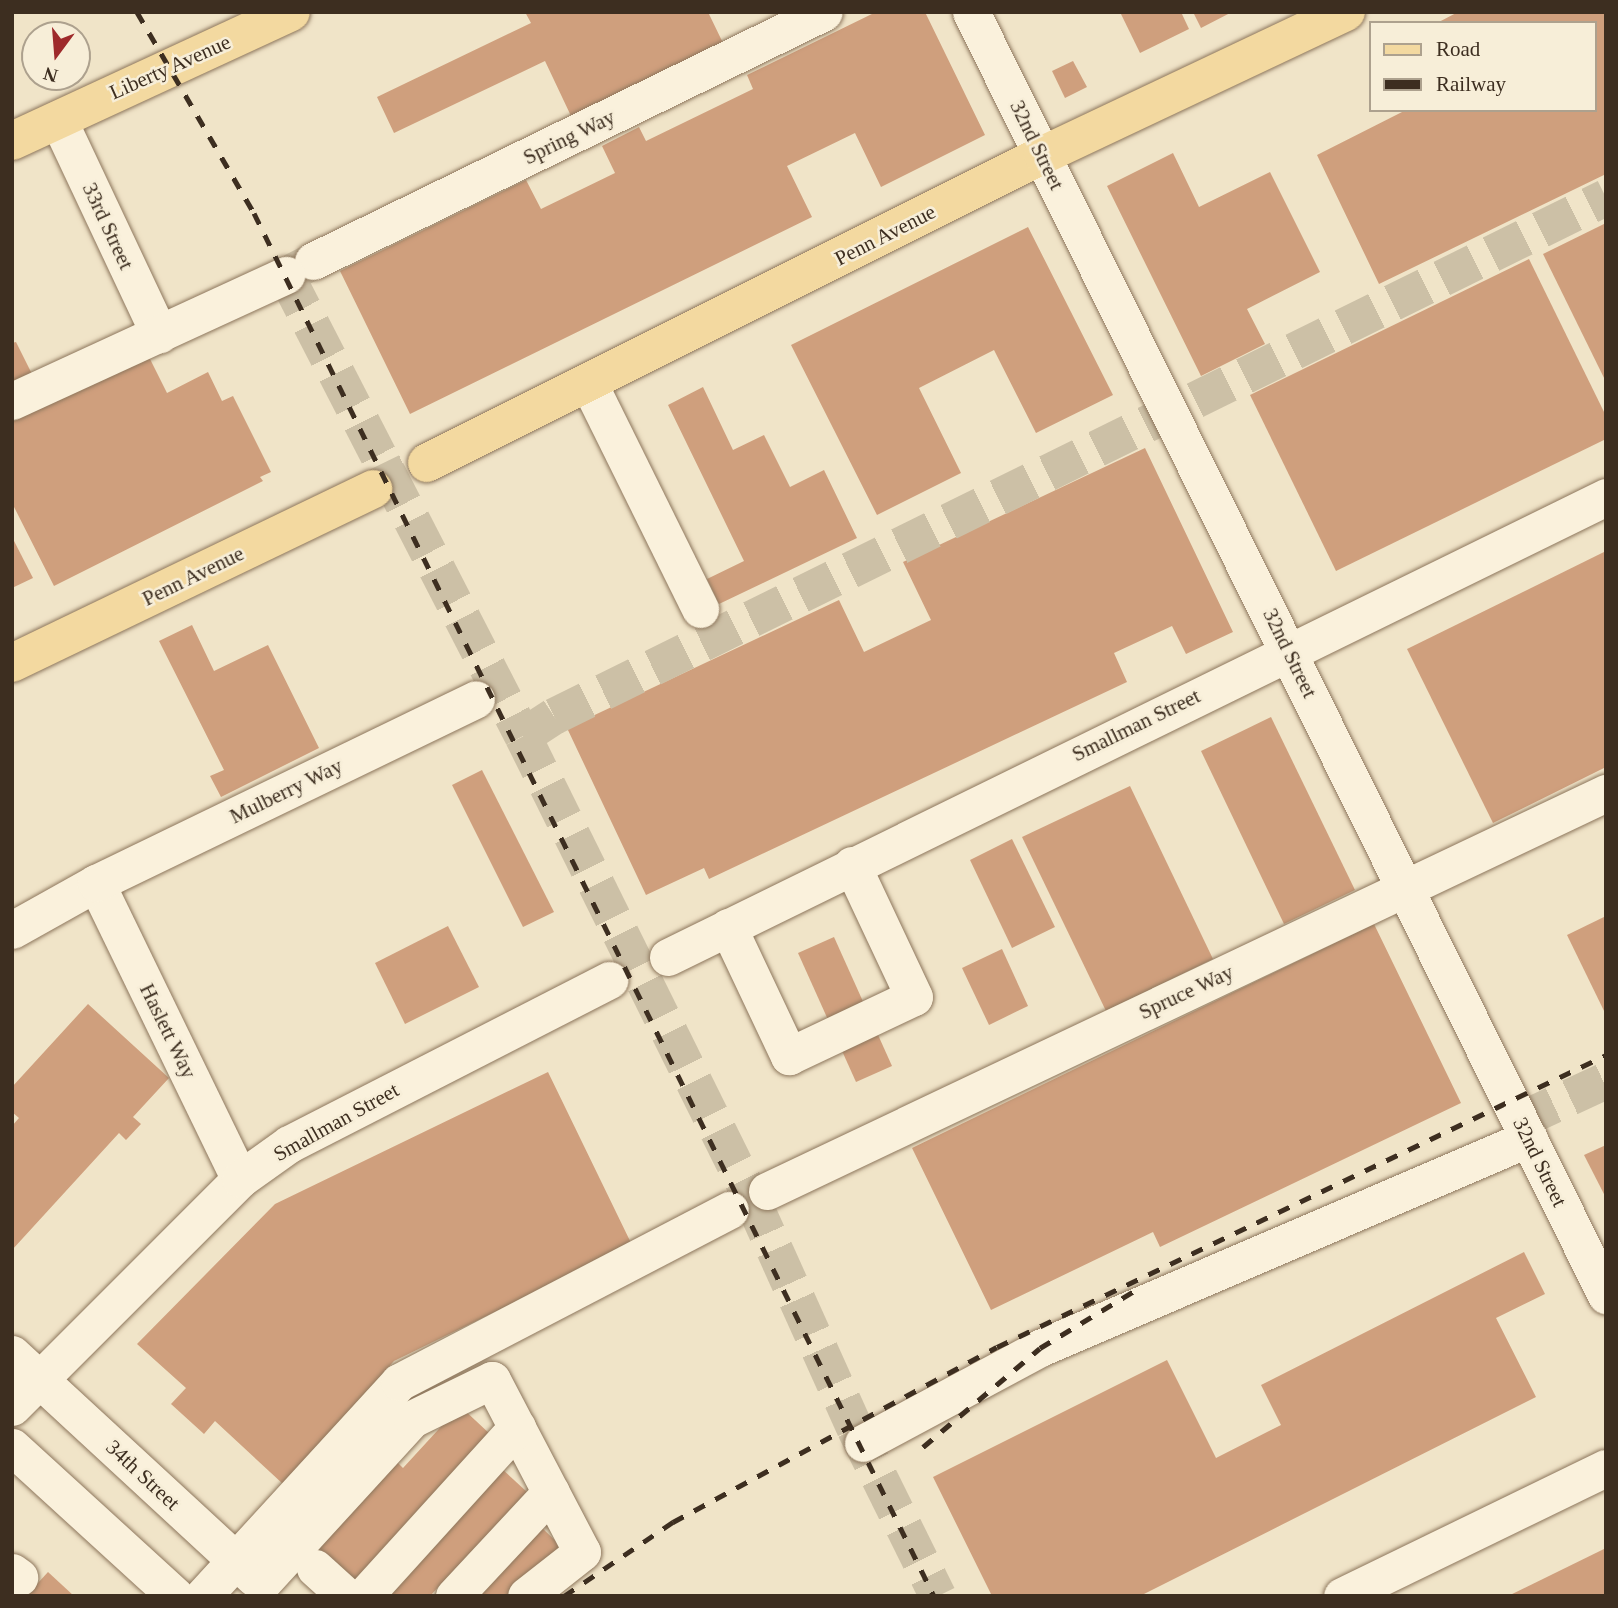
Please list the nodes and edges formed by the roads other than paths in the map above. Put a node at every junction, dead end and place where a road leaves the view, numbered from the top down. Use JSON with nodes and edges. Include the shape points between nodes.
{"nodes":[{"id":1,"x":824,"y":12,"type":"edge"},
{"id":2,"x":971,"y":12,"type":"edge"},
{"id":3,"x":1346,"y":12,"type":"edge"},
{"id":4,"x":269,"y":17,"type":"edge"},
{"id":5,"x":58,"y":119,"type":"junction"},
{"id":6,"x":12,"y":141,"type":"edge"},
{"id":7,"x":1042,"y":155,"type":"junction"},
{"id":8,"x":159,"y":334,"type":"junction"},
{"id":9,"x":589,"y":384,"type":"junction"},
{"id":10,"x":12,"y":401,"type":"edge"},
{"id":11,"x":427,"y":463,"type":"tunnel mouth"},
{"id":12,"x":373,"y":489,"type":"tunnel mouth"},
{"id":13,"x":1606,"y":497,"type":"edge"},
{"id":14,"x":700,"y":609,"type":"dead end"},
{"id":15,"x":1289,"y":650,"type":"junction"},
{"id":16,"x":12,"y":663,"type":"edge"},
{"id":17,"x":476,"y":699,"type":"dead end"},
{"id":18,"x":1606,"y":793,"type":"edge"},
{"id":19,"x":852,"y":865,"type":"junction"},
{"id":20,"x":96,"y":883,"type":"junction"},
{"id":21,"x":1406,"y":888,"type":"junction"},
{"id":22,"x":728,"y":927,"type":"junction"},
{"id":23,"x":12,"y":930,"type":"edge"},
{"id":24,"x":668,"y":957,"type":"dead end"},
{"id":25,"x":610,"y":980,"type":"dead end"},
{"id":26,"x":1529,"y":1138,"type":"junction"},
{"id":27,"x":240,"y":1179,"type":"junction"},
{"id":28,"x":767,"y":1191,"type":"dead end"},
{"id":29,"x":730,"y":1210,"type":"dead end"},
{"id":30,"x":1606,"y":1294,"type":"edge"},
{"id":31,"x":12,"y":1354,"type":"edge"},
{"id":32,"x":40,"y":1379,"type":"junction"},
{"id":33,"x":12,"y":1407,"type":"edge"},
{"id":34,"x":517,"y":1427,"type":"junction"},
{"id":35,"x":863,"y":1443,"type":"dead end"},
{"id":36,"x":12,"y":1447,"type":"edge"},
{"id":37,"x":1606,"y":1468,"type":"edge"},
{"id":38,"x":551,"y":1492,"type":"junction"},
{"id":39,"x":315,"y":1568,"type":"dead end"},
{"id":40,"x":257,"y":1580,"type":"edge"},
{"id":41,"x":175,"y":1596,"type":"edge"},
{"id":42,"x":202,"y":1596,"type":"edge"},
{"id":43,"x":346,"y":1596,"type":"edge"},
{"id":44,"x":364,"y":1596,"type":"edge"},
{"id":45,"x":454,"y":1596,"type":"edge"},
{"id":46,"x":526,"y":1596,"type":"edge"},
{"id":47,"x":1342,"y":1596,"type":"edge"}],
"edges":[{"from":1,"to":8,"type":"street","name":"Spring Way"},
{"from":2,"to":7,"type":"street","name":"32nd Street"},
{"from":3,"to":7,"type":"main road","name":"Penn Avenue"},
{"from":4,"to":5,"type":"main road","name":"Liberty Avenue"},
{"from":5,"to":6,"type":"main road","name":"Liberty Avenue"},
{"from":5,"to":8,"type":"street","name":"33rd Street"},
{"from":7,"to":9,"type":"main road","name":"Penn Avenue"},
{"from":7,"to":15,"type":"street","name":"32nd Street"},
{"from":8,"to":10,"type":"street","name":"Spring Way"},
{"from":9,"to":11,"type":"main road","name":"Penn Avenue"},
{"from":9,"to":14,"type":"street"},
{"from":12,"to":16,"type":"main road","name":"Penn Avenue"},
{"from":13,"to":15,"type":"street","name":"Smallman Street"},
{"from":15,"to":19,"type":"street","name":"Smallman Street"},
{"from":15,"to":21,"type":"street","name":"32nd Street"},
{"from":17,"to":20,"type":"street","name":"Mulberry Way"},
{"from":18,"to":21,"type":"street","name":"Spruce Way"},
{"from":19,"to":22,"type":"street","name":"Smallman Street"},
{"from":19,"to":22,"type":"street","via":[[914,997],[789,1056]]},
{"from":20,"to":23,"type":"street","name":"Mulberry Way"},
{"from":20,"to":27,"type":"street","name":"Haslett Way"},
{"from":21,"to":26,"type":"street","name":"32nd Street"},
{"from":21,"to":28,"type":"street","name":"Spruce Way"},
{"from":22,"to":24,"type":"street","name":"Smallman Street"},
{"from":25,"to":27,"type":"street","name":"Smallman Street","via":[[289,1144]]},
{"from":26,"to":30,"type":"street","name":"32nd Street"},
{"from":26,"to":35,"type":"street","via":[[1040,1348]]},
{"from":27,"to":32,"type":"street","name":"Smallman Street"},
{"from":29,"to":40,"type":"street","via":[[399,1382]]},
{"from":31,"to":32,"type":"street","name":"34th Street"},
{"from":32,"to":33,"type":"street","name":"Smallman Street"},
{"from":32,"to":40,"type":"street","name":"34th Street"},
{"from":34,"to":38,"type":"street"},
{"from":34,"to":40,"type":"street","via":[[492,1380],[412,1419]]},
{"from":34,"to":44,"type":"street"},
{"from":36,"to":41,"type":"street"},
{"from":37,"to":47,"type":"street"},
{"from":38,"to":45,"type":"street"},
{"from":38,"to":46,"type":"street","via":[[582,1552]]},
{"from":39,"to":43,"type":"street"},
{"from":40,"to":42,"type":"street"}]}
